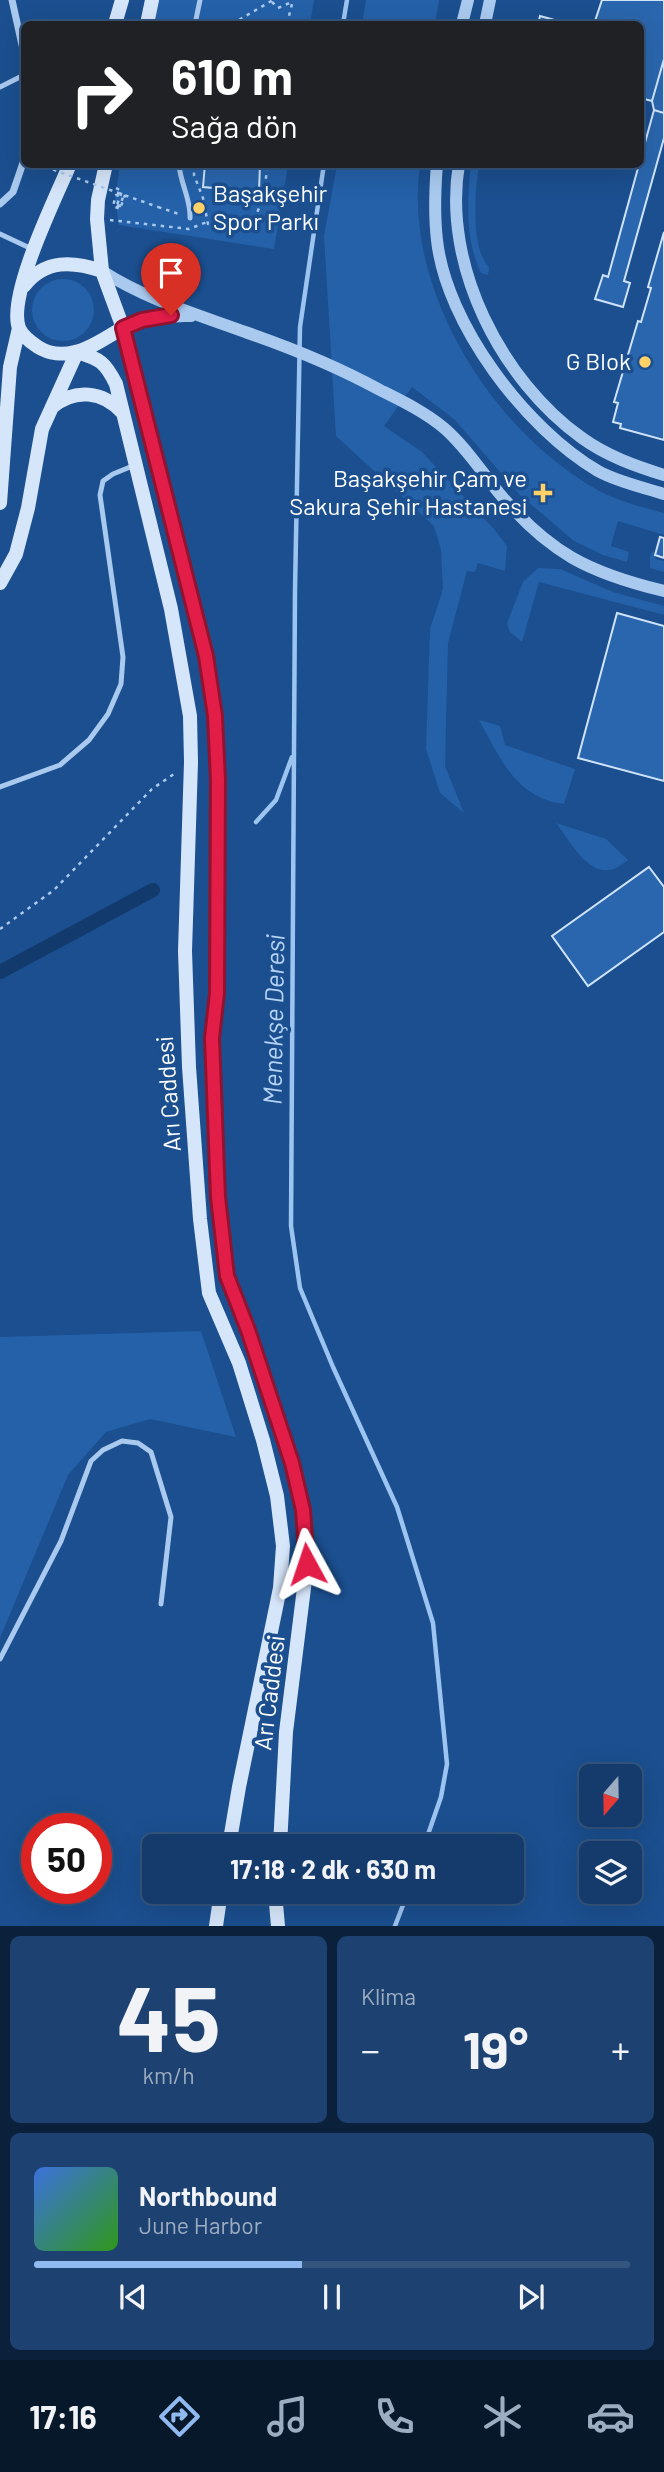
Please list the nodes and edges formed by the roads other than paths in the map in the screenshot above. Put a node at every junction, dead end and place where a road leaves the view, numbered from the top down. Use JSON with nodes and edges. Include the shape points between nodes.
{"nodes":[{"id":1,"x":12,"y":0,"type":"edge"},
{"id":2,"x":121,"y":0,"type":"edge"},
{"id":3,"x":152,"y":0,"type":"edge"},
{"id":4,"x":200,"y":0,"type":"edge"},
{"id":5,"x":468,"y":0,"type":"edge"},
{"id":6,"x":490,"y":0,"type":"edge"},
{"id":7,"x":116,"y":21,"type":"edge"},
{"id":8,"x":148,"y":21,"type":"edge"},
{"id":9,"x":196,"y":21,"type":"edge"},
{"id":10,"x":463,"y":21,"type":"edge"},
{"id":11,"x":486,"y":21,"type":"edge"},
{"id":12,"x":21,"y":40,"type":"edge"},
{"id":13,"x":21,"y":76,"type":"edge"},
{"id":14,"x":0,"y":86,"type":"edge"},
{"id":15,"x":21,"y":168,"type":"edge"},
{"id":16,"x":68,"y":168,"type":"edge"},
{"id":17,"x":105,"y":168,"type":"edge"},
{"id":18,"x":179,"y":168,"type":"edge"},
{"id":19,"x":437,"y":168,"type":"edge"},
{"id":20,"x":458,"y":168,"type":"edge"},
{"id":21,"x":0,"y":204,"type":"edge"},
{"id":22,"x":190,"y":218,"type":"road end"},
{"id":23,"x":0,"y":234,"type":"edge"},
{"id":24,"x":32,"y":249,"type":"junction"},
{"id":25,"x":102,"y":271,"type":"junction"},
{"id":26,"x":23,"y":287,"type":"junction"},
{"id":27,"x":198,"y":316,"type":"junction"},
{"id":28,"x":19,"y":328,"type":"junction"},
{"id":29,"x":123,"y":328,"type":"junction"},
{"id":30,"x":77,"y":352,"type":"junction"},
{"id":31,"x":50,"y":408,"type":"junction"},
{"id":32,"x":124,"y":414,"type":"junction"},
{"id":33,"x":135,"y":466,"type":"junction"},
{"id":34,"x":664,"y":475,"type":"edge"},
{"id":35,"x":664,"y":494,"type":"edge"},
{"id":36,"x":0,"y":503,"type":"edge"},
{"id":37,"x":0,"y":583,"type":"edge"},
{"id":38,"x":664,"y":591,"type":"edge"},
{"id":39,"x":0,"y":787,"type":"edge"},
{"id":40,"x":161,"y":1604,"type":"dead end"},
{"id":41,"x":0,"y":1659,"type":"edge"},
{"id":42,"x":231,"y":1834,"type":"edge"},
{"id":43,"x":281,"y":1834,"type":"edge"},
{"id":44,"x":219,"y":1904,"type":"edge"},
{"id":45,"x":276,"y":1904,"type":"edge"},
{"id":46,"x":216,"y":1926,"type":"edge"},
{"id":47,"x":278,"y":1926,"type":"edge"}],
"edges":[{"from":1,"to":12,"type":"street"},
{"from":2,"to":7,"type":"main road"},
{"from":3,"to":8,"type":"main road"},
{"from":4,"to":9,"type":"lane"},
{"from":5,"to":10,"type":"street"},
{"from":6,"to":11,"type":"street"},
{"from":13,"to":14,"type":"lane"},
{"from":15,"to":21,"type":"street","via":[[13,192]]},
{"from":16,"to":24,"type":"main road"},
{"from":17,"to":25,"type":"main road","name":"Arı Caddesi","via":[[96,219]]},
{"from":18,"to":22,"type":"lane"},
{"from":19,"to":35,"type":"street","via":[[437,240],[447,285],[491,366],[531,418],[580,459],[601,472]]},
{"from":20,"to":34,"type":"street","via":[[456,208],[462,252],[487,322],[518,374],[582,439],[624,462]]},
{"from":23,"to":24,"type":"lane"},
{"from":24,"to":26,"type":"main road"},
{"from":25,"to":26,"type":"main road","via":[[80,264],[58,265],[33,275]]},
{"from":25,"to":27,"type":"street"},
{"from":25,"to":29,"type":"main road","name":"Arı Caddesi"},
{"from":26,"to":28,"type":"main road"},
{"from":27,"to":29,"type":"street","via":[[171,315]]},
{"from":27,"to":38,"type":"street","via":[[314,358],[415,408],[444,429],[539,536],[601,573]]},
{"from":28,"to":30,"type":"main road","via":[[44,350]]},
{"from":28,"to":36,"type":"main road","via":[[10,367]]},
{"from":29,"to":30,"type":"main road"},
{"from":29,"to":43,"type":"main road","name":"Arı Caddesi","via":[[206,656],[215,716],[217,979],[212,1038],[218,1197],[227,1276],[292,1463],[303,1510],[307,1564],[286,1732]]},
{"from":30,"to":31,"type":"main road"},
{"from":30,"to":32,"type":"main road","name":"Arı Caddesi","via":[[98,358],[108,370]]},
{"from":31,"to":32,"type":"main road","via":[[61,399],[85,393],[114,403]]},
{"from":31,"to":37,"type":"main road","via":[[41,429],[16,554]]},
{"from":32,"to":33,"type":"main road","name":"Arı Caddesi"},
{"from":33,"to":39,"type":"lane","via":[[103,481],[100,495],[123,657],[121,684],[95,732],[60,765]]},
{"from":33,"to":42,"type":"main road","name":"Arı Caddesi","via":[[171,610],[190,716],[185,964],[200,1219],[209,1293],[239,1363],[263,1440],[283,1546],[280,1588]]},
{"from":40,"to":41,"type":"lane","via":[[171,1517],[151,1452],[138,1443],[122,1441],[91,1461],[61,1541]]},
{"from":44,"to":46,"type":"main road"},
{"from":45,"to":47,"type":"main road"}]}
